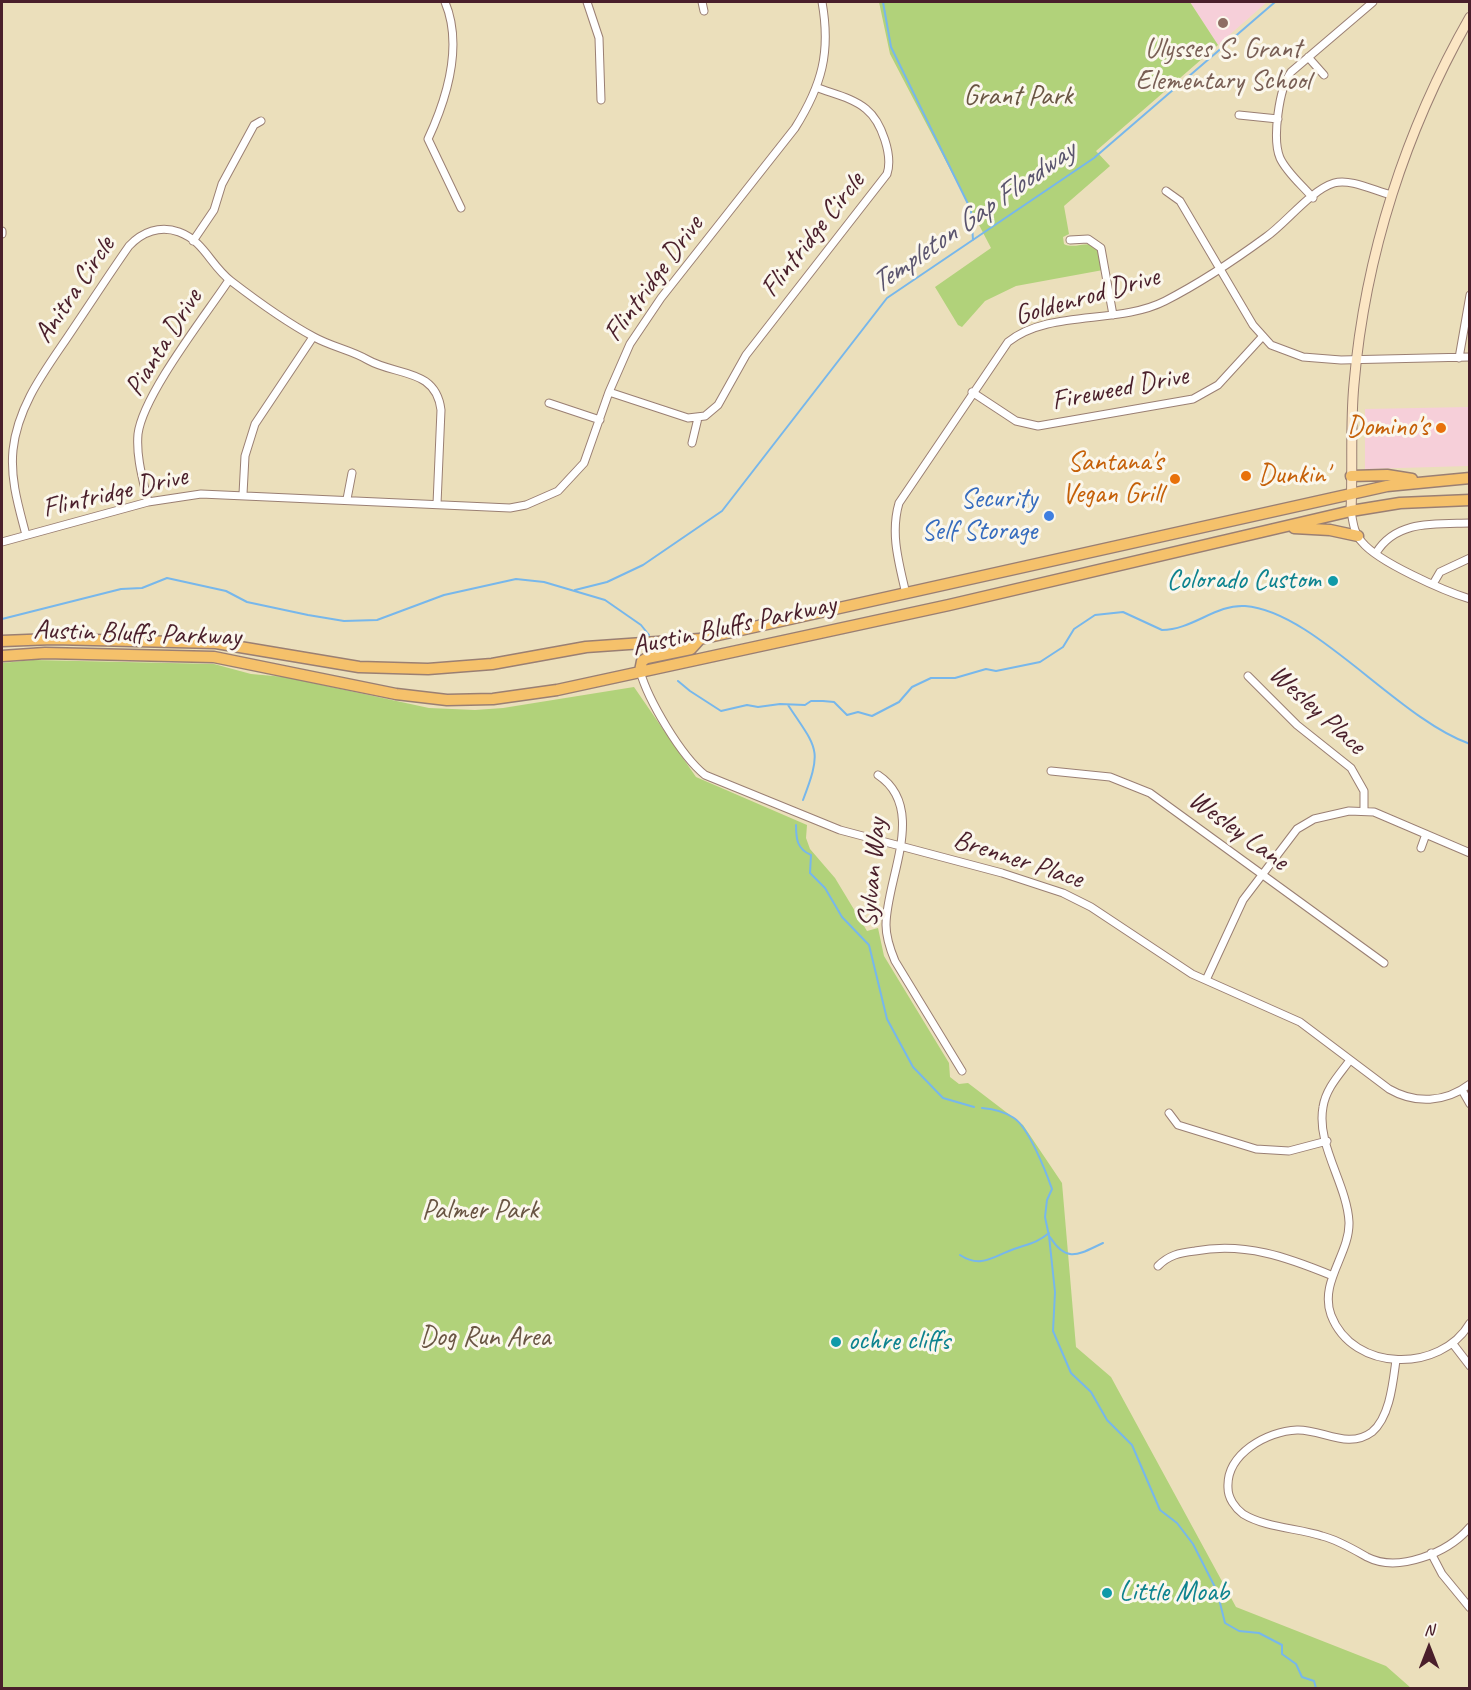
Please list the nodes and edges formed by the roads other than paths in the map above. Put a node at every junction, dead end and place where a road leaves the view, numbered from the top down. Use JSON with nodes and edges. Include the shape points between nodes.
{"nodes":[{"id":1,"x":446,"y":2,"type":"edge"},
{"id":2,"x":587,"y":2,"type":"edge"},
{"id":3,"x":702,"y":2,"type":"edge"},
{"id":4,"x":822,"y":2,"type":"edge"},
{"id":5,"x":1374,"y":2,"type":"edge"},
{"id":6,"x":704,"y":10,"type":"dead end"},
{"id":7,"x":1470,"y":17,"type":"edge"},
{"id":8,"x":1308,"y":57,"type":"junction"},
{"id":9,"x":1324,"y":75,"type":"dead end"},
{"id":10,"x":818,"y":88,"type":"junction"},
{"id":11,"x":601,"y":100,"type":"dead end"},
{"id":12,"x":1239,"y":115,"type":"dead end"},
{"id":13,"x":1278,"y":119,"type":"junction"},
{"id":14,"x":261,"y":121,"type":"dead end"},
{"id":15,"x":1166,"y":191,"type":"dead end"},
{"id":16,"x":1391,"y":195,"type":"junction"},
{"id":17,"x":1312,"y":198,"type":"junction"},
{"id":18,"x":461,"y":208,"type":"dead end"},
{"id":19,"x":1070,"y":240,"type":"dead end"},
{"id":20,"x":193,"y":241,"type":"junction"},
{"id":21,"x":1220,"y":267,"type":"junction"},
{"id":22,"x":229,"y":280,"type":"junction"},
{"id":23,"x":1470,"y":295,"type":"edge"},
{"id":24,"x":1113,"y":315,"type":"junction"},
{"id":25,"x":313,"y":337,"type":"junction"},
{"id":26,"x":1262,"y":337,"type":"junction"},
{"id":27,"x":1470,"y":357,"type":"edge"},
{"id":28,"x":1459,"y":358,"type":"junction"},
{"id":29,"x":1356,"y":360,"type":"junction"},
{"id":30,"x":609,"y":392,"type":"junction"},
{"id":31,"x":972,"y":392,"type":"junction"},
{"id":32,"x":549,"y":403,"type":"dead end"},
{"id":33,"x":698,"y":418,"type":"junction"},
{"id":34,"x":600,"y":420,"type":"junction"},
{"id":35,"x":692,"y":443,"type":"dead end"},
{"id":36,"x":352,"y":473,"type":"dead end"},
{"id":37,"x":1351,"y":476,"type":"junction"},
{"id":38,"x":1470,"y":477,"type":"edge"},
{"id":39,"x":1418,"y":481,"type":"junction"},
{"id":40,"x":243,"y":494,"type":"junction"},
{"id":41,"x":1352,"y":494,"type":"junction"},
{"id":42,"x":347,"y":500,"type":"junction"},
{"id":43,"x":1470,"y":500,"type":"edge"},
{"id":44,"x":148,"y":502,"type":"junction"},
{"id":45,"x":437,"y":504,"type":"junction"},
{"id":46,"x":1351,"y":511,"type":"junction"},
{"id":47,"x":1470,"y":523,"type":"edge"},
{"id":48,"x":1279,"y":528,"type":"junction"},
{"id":49,"x":26,"y":536,"type":"junction"},
{"id":50,"x":1358,"y":536,"type":"junction"},
{"id":51,"x":2,"y":542,"type":"edge"},
{"id":52,"x":1376,"y":553,"type":"junction"},
{"id":53,"x":1470,"y":558,"type":"edge"},
{"id":54,"x":1433,"y":584,"type":"junction"},
{"id":55,"x":906,"y":594,"type":"junction"},
{"id":56,"x":1470,"y":599,"type":"edge"},
{"id":57,"x":700,"y":639,"type":"junction"},
{"id":58,"x":2,"y":641,"type":"edge"},
{"id":59,"x":2,"y":656,"type":"edge"},
{"id":60,"x":640,"y":671,"type":"junction"},
{"id":61,"x":1248,"y":676,"type":"dead end"},
{"id":62,"x":1051,"y":771,"type":"dead end"},
{"id":63,"x":878,"y":775,"type":"dead end"},
{"id":64,"x":1364,"y":810,"type":"junction"},
{"id":65,"x":1426,"y":834,"type":"junction"},
{"id":66,"x":899,"y":846,"type":"junction"},
{"id":67,"x":1421,"y":848,"type":"dead end"},
{"id":68,"x":1470,"y":853,"type":"edge"},
{"id":69,"x":1261,"y":875,"type":"junction"},
{"id":70,"x":1384,"y":963,"type":"dead end"},
{"id":71,"x":1206,"y":980,"type":"junction"},
{"id":72,"x":1350,"y":1060,"type":"junction"},
{"id":73,"x":962,"y":1071,"type":"dead end"},
{"id":74,"x":1470,"y":1084,"type":"edge"},
{"id":75,"x":1462,"y":1090,"type":"junction"},
{"id":76,"x":1470,"y":1104,"type":"edge"},
{"id":77,"x":1169,"y":1113,"type":"dead end"},
{"id":78,"x":1327,"y":1141,"type":"junction"},
{"id":79,"x":1158,"y":1266,"type":"dead end"},
{"id":80,"x":1333,"y":1276,"type":"junction"},
{"id":81,"x":1470,"y":1323,"type":"edge"},
{"id":82,"x":1453,"y":1344,"type":"junction"},
{"id":83,"x":1396,"y":1360,"type":"junction"},
{"id":84,"x":1470,"y":1366,"type":"edge"},
{"id":85,"x":1470,"y":1527,"type":"edge"},
{"id":86,"x":1431,"y":1553,"type":"junction"},
{"id":87,"x":1470,"y":1608,"type":"edge"}],
"edges":[{"from":1,"to":18,"type":"street","via":[[452,32],[449,82],[428,139]]},
{"from":2,"to":11,"type":"street","via":[[599,38]]},
{"from":3,"to":6,"type":"street"},
{"from":4,"to":10,"type":"street","name":"Flintridge Drive","via":[[826,47]]},
{"from":5,"to":8,"type":"street"},
{"from":7,"to":16,"type":"street","via":[[1433,88]]},
{"from":8,"to":9,"type":"street"},
{"from":8,"to":13,"type":"street","via":[[1282,85]]},
{"from":10,"to":30,"type":"street","name":"Flintridge Drive","via":[[795,128],[645,320]]},
{"from":10,"to":33,"type":"street","name":"Flintridge Circle","via":[[851,100],[870,113],[888,147],[891,164],[746,355],[718,405]]},
{"from":12,"to":13,"type":"street"},
{"from":13,"to":17,"type":"street","via":[[1280,158]]},
{"from":14,"to":20,"type":"street","via":[[254,125],[222,184],[214,210]]},
{"from":15,"to":21,"type":"street","via":[[1180,201]]},
{"from":16,"to":17,"type":"street","name":"Goldenrod Drive","via":[[1341,182]]},
{"from":16,"to":29,"type":"street","via":[[1370,278]]},
{"from":17,"to":21,"type":"street","name":"Goldenrod Drive","via":[[1266,237]]},
{"from":19,"to":24,"type":"street","via":[[1088,239],[1101,248]]},
{"from":20,"to":22,"type":"street","name":"Anitra Circle"},
{"from":20,"to":49,"type":"street","name":"Anitra Circle","via":[[178,232],[161,229],[136,238],[28,398],[18,423],[12,465]]},
{"from":21,"to":24,"type":"street","name":"Goldenrod Drive","via":[[1166,300]]},
{"from":21,"to":26,"type":"street"},
{"from":22,"to":25,"type":"street","name":"Anitra Circle"},
{"from":22,"to":44,"type":"street","name":"Pianta Drive","via":[[154,393],[141,420],[138,460]]},
{"from":23,"to":28,"type":"street"},
{"from":24,"to":31,"type":"street","name":"Goldenrod Drive","via":[[1040,327],[1016,336],[1001,349]]},
{"from":25,"to":40,"type":"street","via":[[255,424],[245,456]]},
{"from":25,"to":45,"type":"street","name":"Anitra Circle","via":[[388,369],[418,375],[431,386],[439,397],[441,410]]},
{"from":26,"to":29,"type":"street","via":[[1291,354]]},
{"from":26,"to":31,"type":"street","name":"Fireweed Drive","via":[[1218,385],[1180,403],[1038,426],[1016,421]]},
{"from":27,"to":28,"type":"street"},
{"from":28,"to":29,"type":"street"},
{"from":29,"to":37,"type":"street"},
{"from":30,"to":33,"type":"street"},
{"from":30,"to":34,"type":"street","name":"Flintridge Drive"},
{"from":31,"to":55,"type":"street","name":"Goldenrod Drive","via":[[900,503],[894,526]]},
{"from":32,"to":34,"type":"street"},
{"from":33,"to":35,"type":"street"},
{"from":34,"to":45,"type":"street","name":"Flintridge Drive","via":[[584,463],[566,484],[544,498],[510,508]]},
{"from":36,"to":42,"type":"street"},
{"from":37,"to":39,"type":"main road","via":[[1387,475]]},
{"from":37,"to":41,"type":"street"},
{"from":38,"to":39,"type":"main road","name":"Austin Bluffs Parkway"},
{"from":39,"to":41,"type":"main road","name":"Austin Bluffs Parkway"},
{"from":40,"to":42,"type":"street","name":"Flintridge Drive"},
{"from":40,"to":44,"type":"street","name":"Flintridge Drive","via":[[186,495]]},
{"from":41,"to":46,"type":"street"},
{"from":41,"to":55,"type":"main road","name":"Austin Bluffs Parkway"},
{"from":42,"to":45,"type":"street","name":"Flintridge Drive"},
{"from":43,"to":46,"type":"main road","name":"Austin Bluffs Parkway","via":[[1400,503]]},
{"from":44,"to":49,"type":"street","name":"Flintridge Drive"},
{"from":46,"to":48,"type":"main road","name":"Austin Bluffs Parkway"},
{"from":46,"to":50,"type":"street"},
{"from":47,"to":52,"type":"street","via":[[1398,530],[1387,537]]},
{"from":48,"to":50,"type":"main road","via":[[1330,530]]},
{"from":48,"to":60,"type":"main road","name":"Austin Bluffs Parkway","via":[[949,605]]},
{"from":49,"to":51,"type":"street","name":"Flintridge Drive"},
{"from":50,"to":52,"type":"street"},
{"from":52,"to":54,"type":"street"},
{"from":53,"to":54,"type":"street","via":[[1440,572]]},
{"from":54,"to":56,"type":"street"},
{"from":55,"to":57,"type":"main road","name":"Austin Bluffs Parkway"},
{"from":57,"to":58,"type":"main road","name":"Austin Bluffs Parkway","via":[[586,647],[492,664],[428,669],[359,667],[196,641]]},
{"from":57,"to":60,"type":"main road","via":[[691,649],[647,658]]},
{"from":59,"to":60,"type":"main road","name":"Austin Bluffs Parkway","via":[[45,653],[214,657],[396,694],[474,701],[557,690]]},
{"from":60,"to":66,"type":"street","name":"Brenner Place","via":[[649,696],[691,763],[705,775],[840,830]]},
{"from":61,"to":64,"type":"street","name":"Wesley Place","via":[[1297,725],[1357,775],[1364,791]]},
{"from":62,"to":69,"type":"street","name":"Wesley Lane","via":[[1110,777],[1141,788]]},
{"from":63,"to":66,"type":"street","name":"Sylvan Way","via":[[889,783],[901,812]]},
{"from":64,"to":65,"type":"street","via":[[1383,814]]},
{"from":64,"to":69,"type":"street","via":[[1335,812],[1305,823]]},
{"from":65,"to":67,"type":"street"},
{"from":65,"to":68,"type":"street"},
{"from":66,"to":71,"type":"street","name":"Brenner Place","via":[[1062,893]]},
{"from":66,"to":73,"type":"street","name":"Sylvan Way","via":[[886,915],[888,944]]},
{"from":69,"to":70,"type":"street","name":"Wesley Lane"},
{"from":69,"to":71,"type":"street","via":[[1238,908]]},
{"from":71,"to":72,"type":"street","name":"Brenner Place","via":[[1300,1022]]},
{"from":72,"to":75,"type":"street","name":"Brenner Place","via":[[1405,1097],[1432,1100]]},
{"from":72,"to":78,"type":"street","via":[[1325,1098],[1322,1117]]},
{"from":74,"to":75,"type":"street","name":"Brenner Place"},
{"from":75,"to":76,"type":"street"},
{"from":77,"to":78,"type":"street","via":[[1178,1125],[1256,1149],[1289,1150]]},
{"from":78,"to":80,"type":"street","via":[[1349,1222]]},
{"from":79,"to":80,"type":"street","via":[[1176,1254],[1245,1248],[1293,1259]]},
{"from":80,"to":83,"type":"street","via":[[1328,1301],[1343,1333],[1361,1348]]},
{"from":81,"to":82,"type":"street"},
{"from":82,"to":83,"type":"street","via":[[1424,1358]]},
{"from":82,"to":84,"type":"street"},
{"from":83,"to":86,"type":"street","via":[[1388,1400],[1373,1431],[1352,1440],[1305,1430],[1272,1435],[1243,1452],[1232,1464],[1228,1494],[1235,1507],[1249,1517],[1323,1536],[1381,1563],[1408,1563]]},
{"from":85,"to":86,"type":"street","via":[[1452,1543]]},
{"from":86,"to":87,"type":"street","via":[[1442,1574]]}]}
